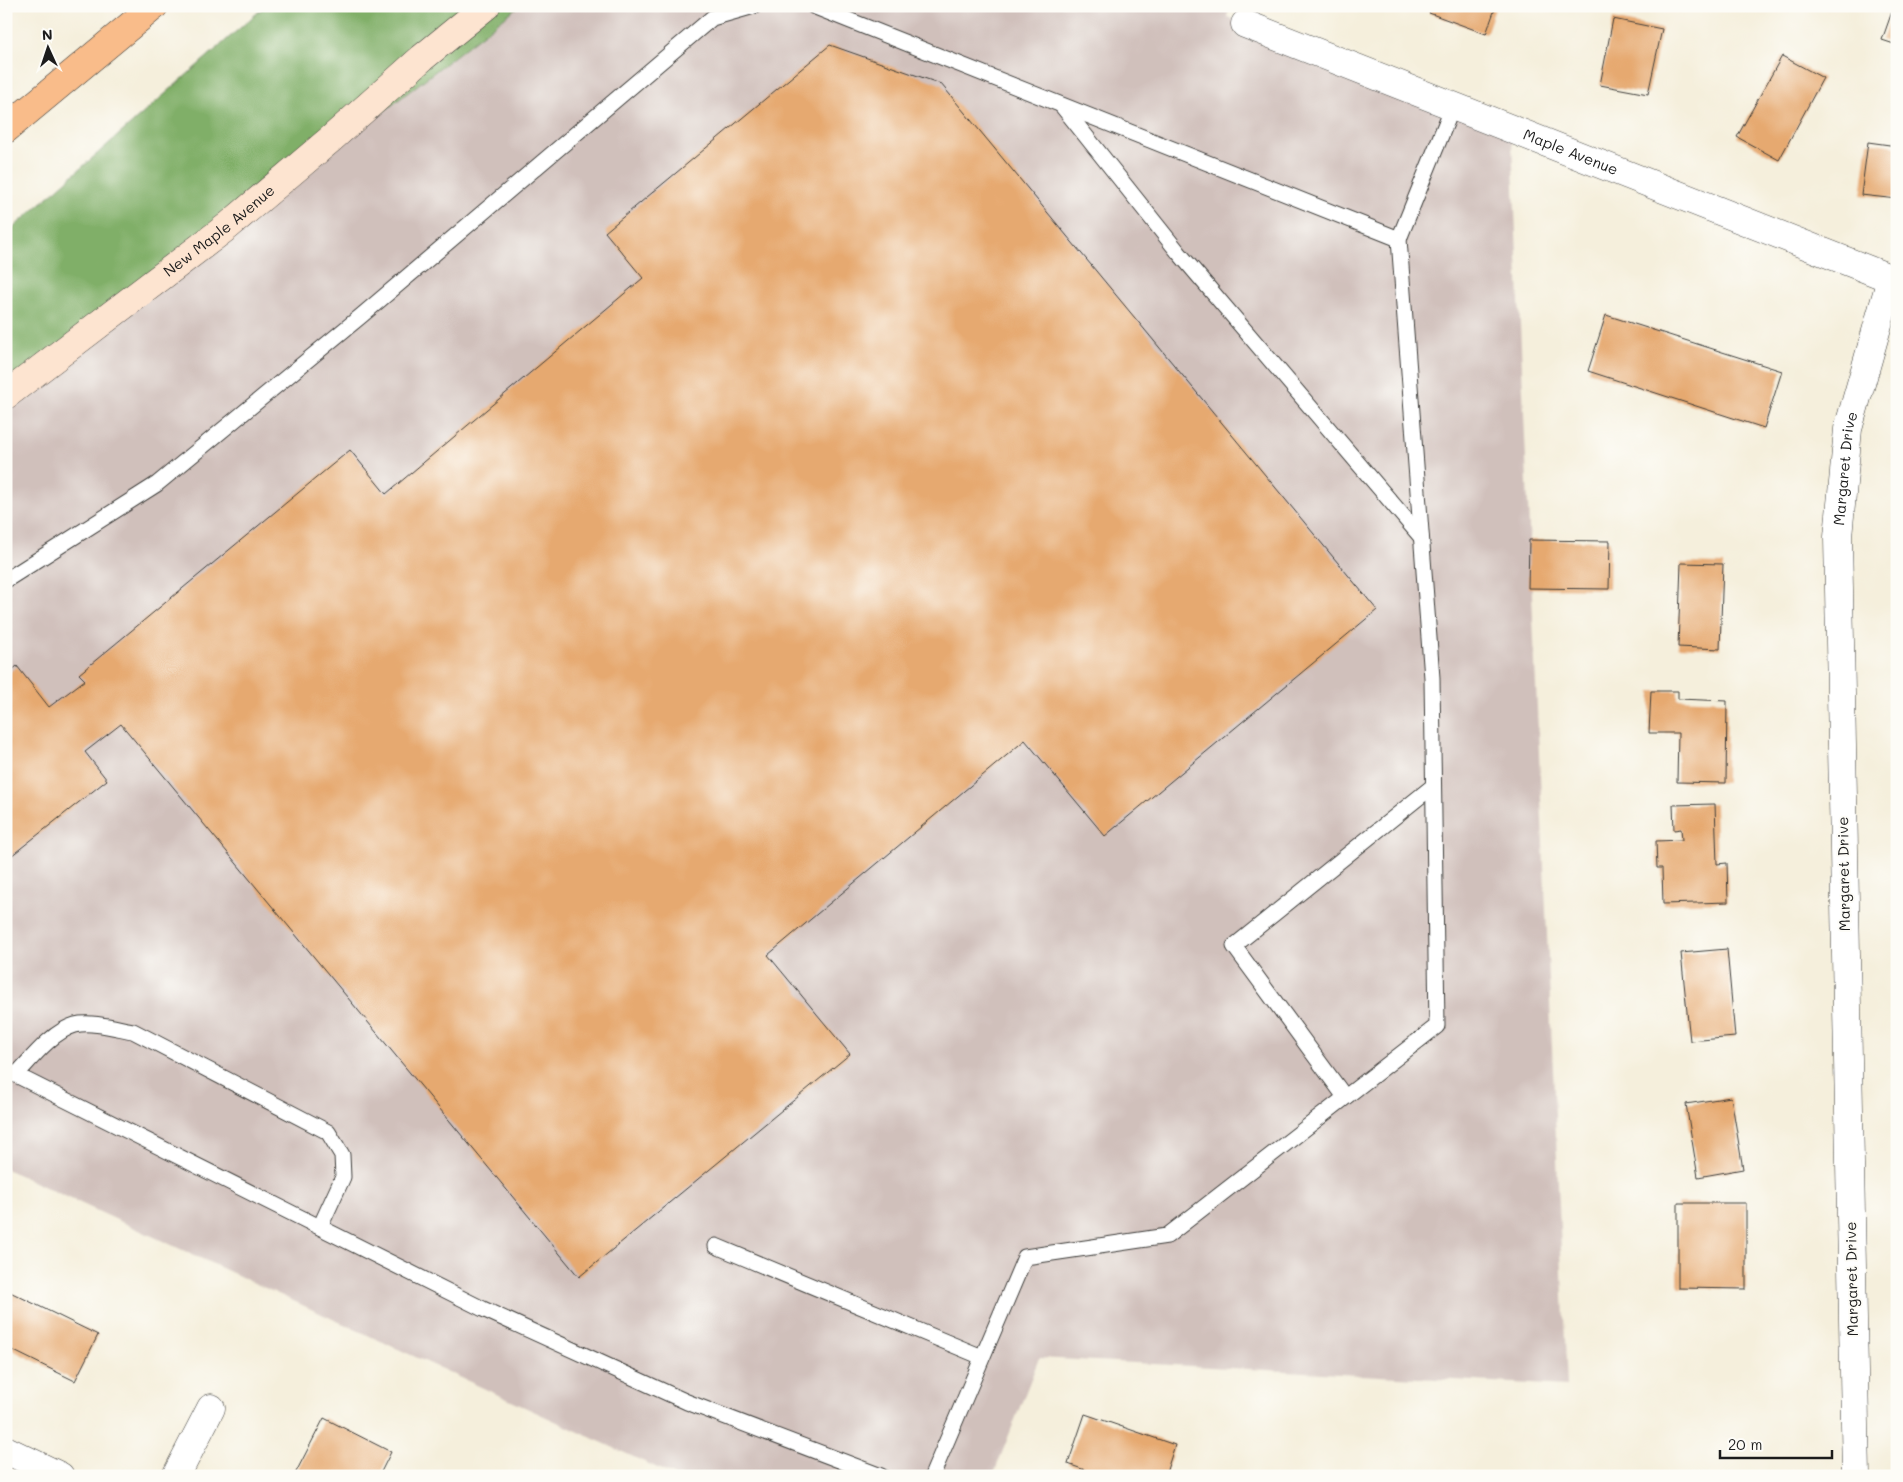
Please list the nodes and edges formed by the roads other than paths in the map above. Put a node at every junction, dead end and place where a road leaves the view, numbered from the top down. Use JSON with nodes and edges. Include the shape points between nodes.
{"nodes":[{"id":1,"x":154,"y":6,"type":"edge"},
{"id":2,"x":468,"y":6,"type":"edge"},
{"id":3,"x":486,"y":6,"type":"edge"},
{"id":4,"x":754,"y":6,"type":"edge"},
{"id":5,"x":812,"y":6,"type":"edge"},
{"id":6,"x":1245,"y":24,"type":"dead end"},
{"id":7,"x":422,"y":58,"type":"junction"},
{"id":8,"x":1061,"y":105,"type":"junction"},
{"id":9,"x":1453,"y":106,"type":"junction"},
{"id":10,"x":6,"y":129,"type":"edge"},
{"id":11,"x":1399,"y":239,"type":"junction"},
{"id":12,"x":1894,"y":280,"type":"edge"},
{"id":13,"x":6,"y":395,"type":"edge"},
{"id":14,"x":1421,"y":537,"type":"junction"},
{"id":15,"x":6,"y":580,"type":"edge"},
{"id":16,"x":1433,"y":786,"type":"junction"},
{"id":17,"x":11,"y":1072,"type":"edge"},
{"id":18,"x":1345,"y":1097,"type":"junction"},
{"id":19,"x":320,"y":1227,"type":"junction"},
{"id":20,"x":716,"y":1246,"type":"dead end"},
{"id":21,"x":982,"y":1357,"type":"junction"},
{"id":22,"x":212,"y":1408,"type":"dead end"},
{"id":23,"x":6,"y":1450,"type":"edge"},
{"id":24,"x":60,"y":1476,"type":"edge"},
{"id":25,"x":176,"y":1476,"type":"edge"},
{"id":26,"x":880,"y":1476,"type":"edge"},
{"id":27,"x":932,"y":1476,"type":"edge"},
{"id":28,"x":1856,"y":1476,"type":"edge"}],
"edges":[{"from":1,"to":10,"type":"highway"},
{"from":2,"to":7,"type":"street","name":"New Maple Avenue"},
{"from":3,"to":7,"type":"main road","name":"New Maple Avenue"},
{"from":4,"to":15,"type":"lane","via":[[712,18],[361,316],[157,484]]},
{"from":5,"to":8,"type":"lane"},
{"from":6,"to":9,"type":"street","name":"Maple Avenue"},
{"from":7,"to":13,"type":"main road","name":"New Maple Avenue","via":[[228,226]]},
{"from":8,"to":11,"type":"lane"},
{"from":8,"to":14,"type":"lane","via":[[1179,253]]},
{"from":9,"to":11,"type":"lane"},
{"from":9,"to":12,"type":"street","name":"Maple Avenue"},
{"from":11,"to":14,"type":"lane"},
{"from":12,"to":28,"type":"street","name":"Margaret Drive","via":[[1848,429],[1838,537]]},
{"from":14,"to":16,"type":"lane","via":[[1432,678]]},
{"from":16,"to":18,"type":"lane","via":[[1437,1026]]},
{"from":16,"to":18,"type":"lane","via":[[1234,946]]},
{"from":17,"to":19,"type":"lane"},
{"from":17,"to":19,"type":"lane","via":[[48,1040],[74,1025],[132,1030],[328,1132],[342,1155],[343,1177]]},
{"from":18,"to":21,"type":"lane","via":[[1168,1236],[1025,1257]]},
{"from":19,"to":26,"type":"lane","via":[[483,1310],[686,1402]]},
{"from":20,"to":21,"type":"lane"},
{"from":21,"to":27,"type":"lane"},
{"from":22,"to":25,"type":"street"},
{"from":23,"to":24,"type":"street"}]}
